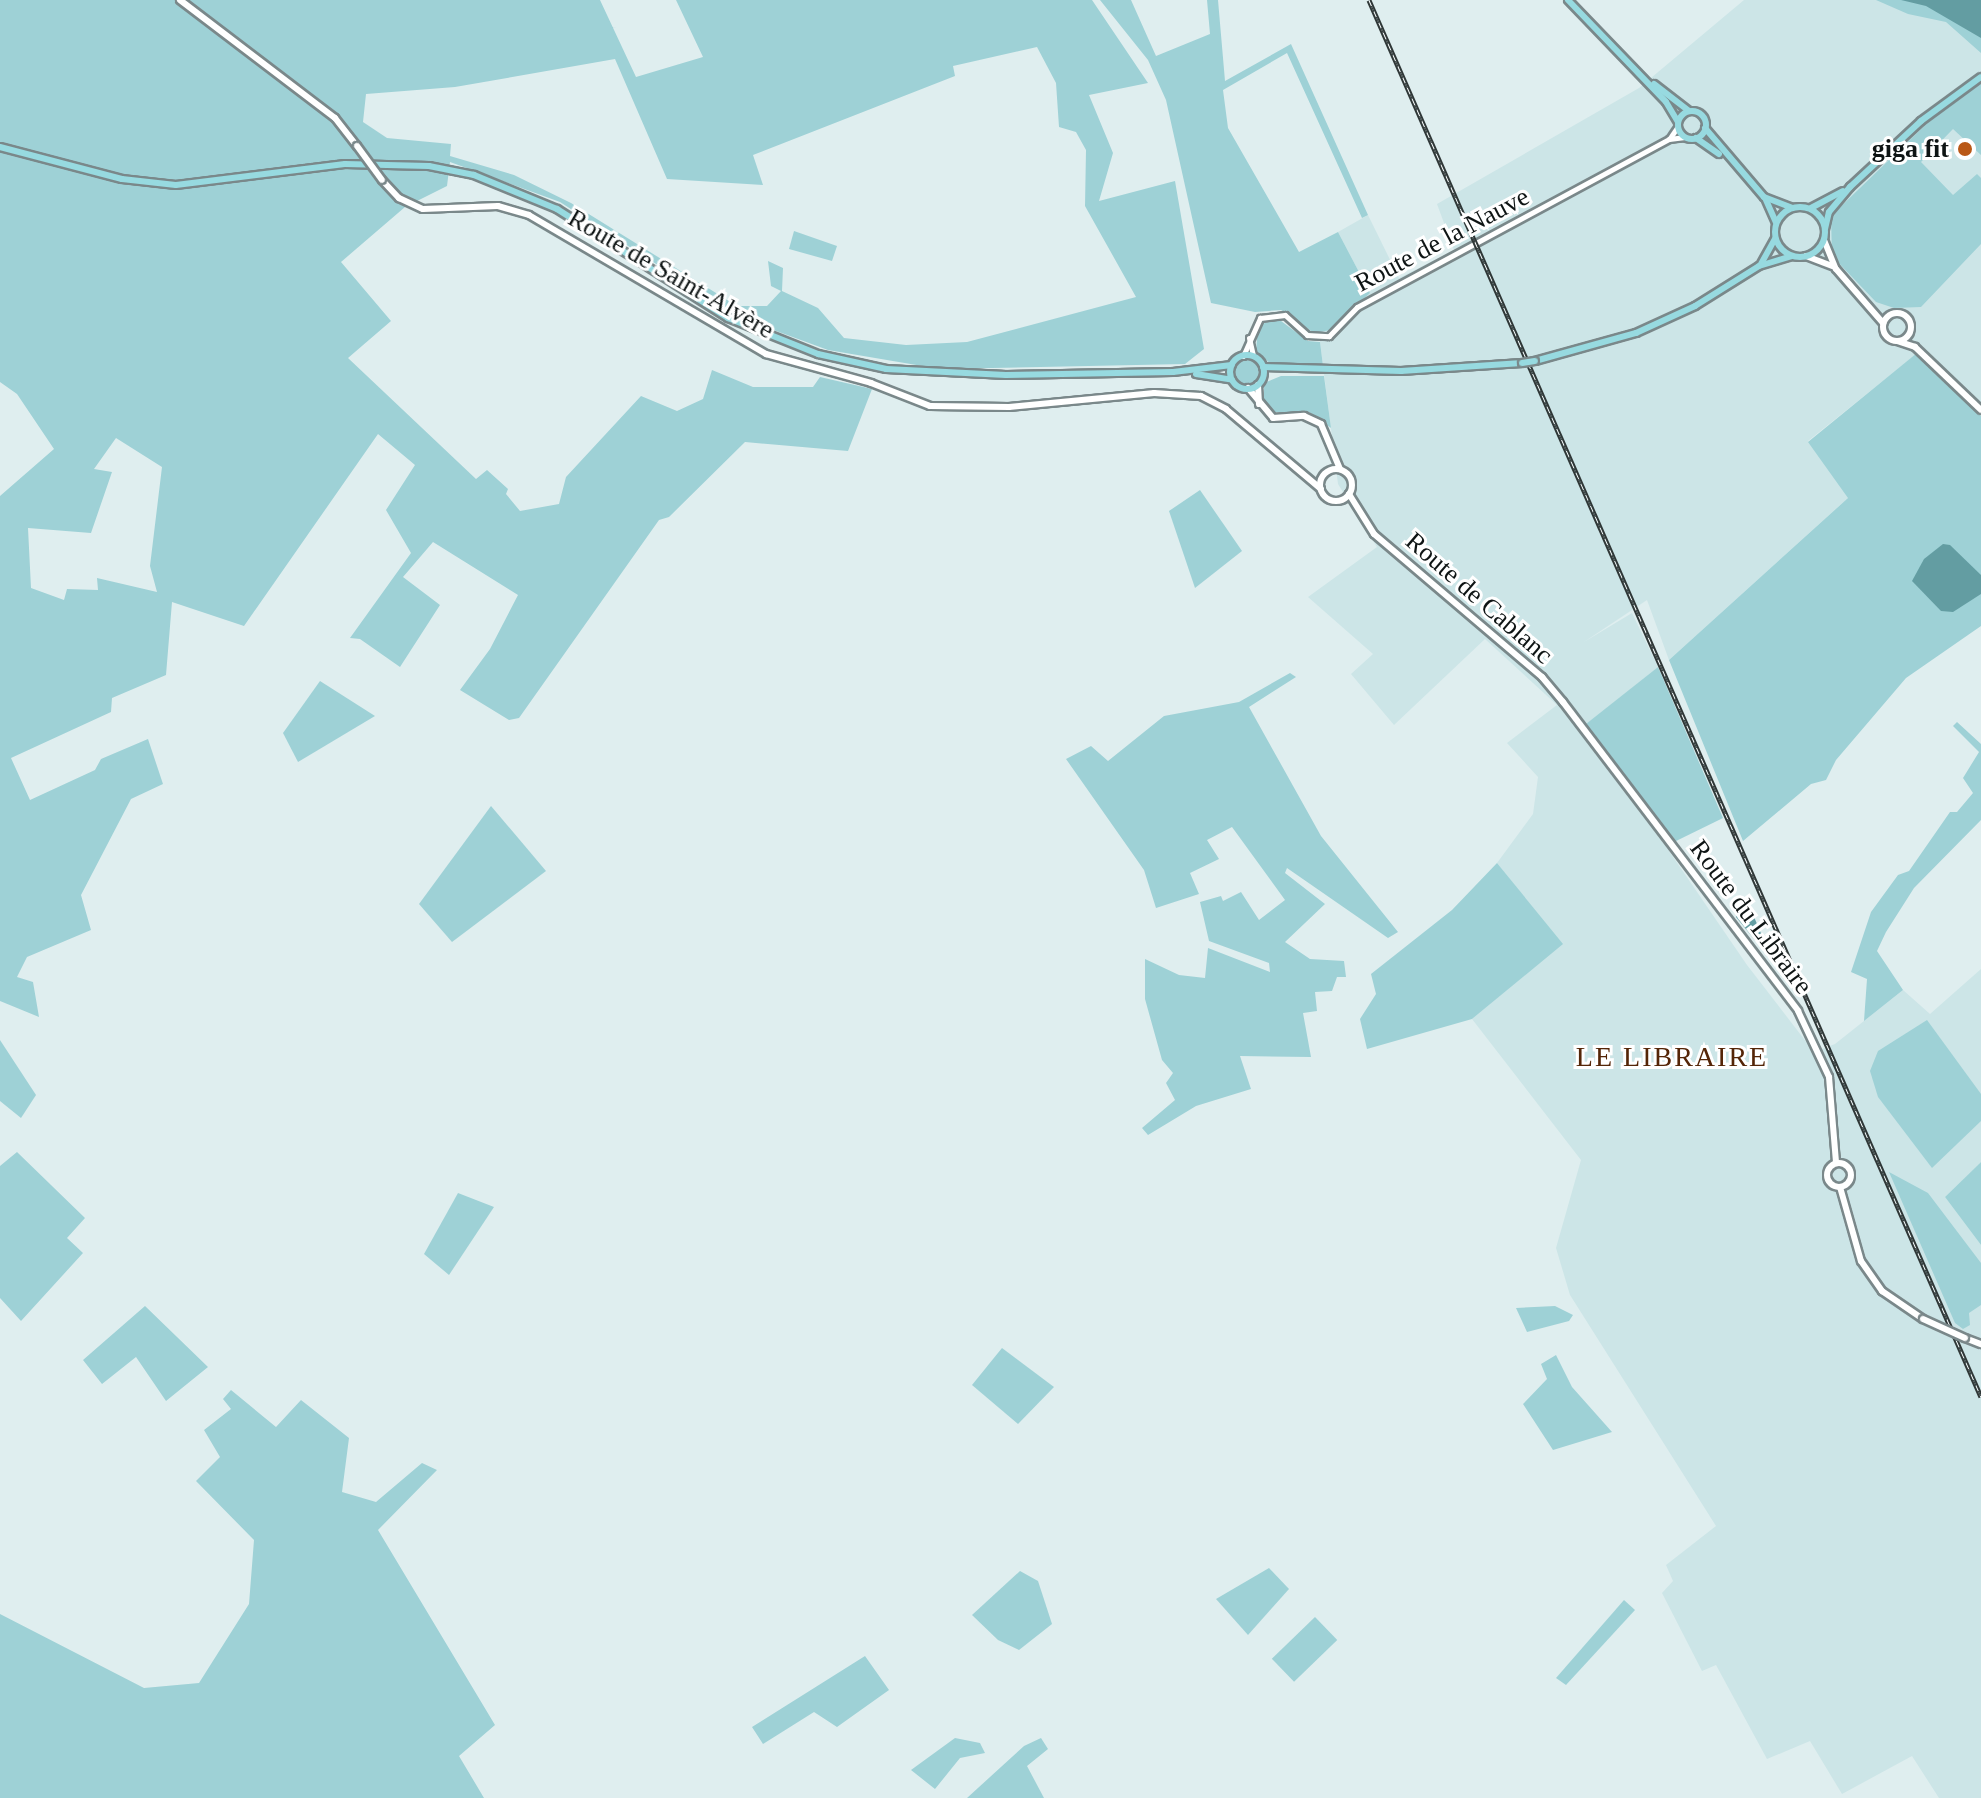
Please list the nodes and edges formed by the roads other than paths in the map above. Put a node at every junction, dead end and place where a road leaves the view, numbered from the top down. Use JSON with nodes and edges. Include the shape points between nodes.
{"nodes":[{"id":1,"x":180,"y":0,"type":"edge"},
{"id":2,"x":1568,"y":0,"type":"edge"},
{"id":3,"x":1630,"y":63,"type":"junction"},
{"id":4,"x":1981,"y":77,"type":"edge"},
{"id":5,"x":1689,"y":111,"type":"junction"},
{"id":6,"x":1678,"y":124,"type":"junction"},
{"id":7,"x":1705,"y":128,"type":"junction"},
{"id":8,"x":1685,"y":137,"type":"junction"},
{"id":9,"x":1696,"y":138,"type":"junction"},
{"id":10,"x":1669,"y":139,"type":"junction"},
{"id":11,"x":0,"y":147,"type":"edge"},
{"id":12,"x":1730,"y":162,"type":"junction"},
{"id":13,"x":1850,"y":187,"type":"junction"},
{"id":14,"x":1764,"y":197,"type":"junction"},
{"id":15,"x":1792,"y":208,"type":"junction"},
{"id":16,"x":1809,"y":209,"type":"junction"},
{"id":17,"x":1776,"y":224,"type":"junction"},
{"id":18,"x":1825,"y":229,"type":"junction"},
{"id":19,"x":1775,"y":235,"type":"junction"},
{"id":20,"x":1824,"y":240,"type":"junction"},
{"id":21,"x":1792,"y":256,"type":"junction"},
{"id":22,"x":1806,"y":256,"type":"junction"},
{"id":23,"x":1759,"y":266,"type":"junction"},
{"id":24,"x":1836,"y":269,"type":"junction"},
{"id":25,"x":1873,"y":305,"type":"junction"},
{"id":26,"x":1890,"y":315,"type":"junction"},
{"id":27,"x":1883,"y":323,"type":"junction"},
{"id":28,"x":1910,"y":331,"type":"junction"},
{"id":29,"x":1249,"y":337,"type":"junction"},
{"id":30,"x":1897,"y":341,"type":"junction"},
{"id":31,"x":1915,"y":347,"type":"junction"},
{"id":32,"x":1243,"y":356,"type":"junction"},
{"id":33,"x":1253,"y":356,"type":"junction"},
{"id":34,"x":1232,"y":365,"type":"junction"},
{"id":35,"x":1263,"y":367,"type":"junction"},
{"id":36,"x":1286,"y":370,"type":"junction"},
{"id":37,"x":1173,"y":372,"type":"junction"},
{"id":38,"x":1264,"y":376,"type":"junction"},
{"id":39,"x":1233,"y":380,"type":"junction"},
{"id":40,"x":1258,"y":385,"type":"junction"},
{"id":41,"x":1248,"y":388,"type":"junction"},
{"id":42,"x":1259,"y":404,"type":"junction"},
{"id":43,"x":1981,"y":410,"type":"edge"},
{"id":44,"x":1332,"y":453,"type":"junction"},
{"id":45,"x":1340,"y":469,"type":"junction"},
{"id":46,"x":1302,"y":474,"type":"junction"},
{"id":47,"x":1325,"y":474,"type":"junction"},
{"id":48,"x":1321,"y":489,"type":"junction"},
{"id":49,"x":1349,"y":494,"type":"junction"},
{"id":50,"x":1339,"y":500,"type":"junction"},
{"id":51,"x":1356,"y":509,"type":"junction"},
{"id":52,"x":1575,"y":719,"type":"joint"},
{"id":53,"x":1836,"y":1163,"type":"junction"},
{"id":54,"x":1840,"y":1187,"type":"junction"},
{"id":55,"x":1981,"y":1344,"type":"edge"}],
"edges":[{"from":1,"to":46,"type":"main road","name":"Route de Saint-Alvère","bridge":true,"via":[[335,118],[399,198],[423,209],[498,206],[529,215],[714,328],[815,371],[942,407],[1190,393],[1226,409]]},
{"from":2,"to":3,"type":"main road"},
{"from":3,"to":5,"type":"main road"},
{"from":3,"to":6,"type":"main road"},
{"from":4,"to":13,"type":"main road","via":[[1921,121]]},
{"from":5,"to":6,"type":"main road"},
{"from":5,"to":7,"type":"main road","via":[[1701,114]]},
{"from":6,"to":8,"type":"main road"},
{"from":6,"to":10,"type":"street","name":"Route de la Nauve"},
{"from":7,"to":9,"type":"main road"},
{"from":7,"to":12,"type":"main road"},
{"from":8,"to":9,"type":"main road"},
{"from":8,"to":10,"type":"street","name":"Route de la Nauve"},
{"from":9,"to":12,"type":"main road"},
{"from":10,"to":29,"type":"street","name":"Route de la Nauve","via":[[1357,307],[1329,336],[1307,335],[1285,315],[1275,314],[1260,318]]},
{"from":11,"to":37,"type":"main road","via":[[98,174],[176,185],[345,164],[429,166],[474,175],[530,196],[728,318],[837,359],[951,375]]},
{"from":12,"to":14,"type":"main road"},
{"from":13,"to":16,"type":"main road"},
{"from":13,"to":18,"type":"main road","via":[[1829,212]]},
{"from":14,"to":15,"type":"main road"},
{"from":14,"to":17,"type":"main road"},
{"from":15,"to":16,"type":"main road"},
{"from":15,"to":17,"type":"main road"},
{"from":16,"to":18,"type":"main road"},
{"from":17,"to":19,"type":"main road"},
{"from":18,"to":20,"type":"main road"},
{"from":19,"to":21,"type":"main road"},
{"from":19,"to":23,"type":"main road"},
{"from":20,"to":22,"type":"main road"},
{"from":20,"to":24,"type":"main road"},
{"from":21,"to":22,"type":"main road"},
{"from":21,"to":23,"type":"main road"},
{"from":22,"to":24,"type":"main road"},
{"from":23,"to":36,"type":"main road","bridge":true,"via":[[1662,322],[1535,361],[1401,371]]},
{"from":24,"to":25,"type":"main road"},
{"from":25,"to":26,"type":"main road"},
{"from":25,"to":27,"type":"main road"},
{"from":26,"to":27,"type":"main road"},
{"from":26,"to":28,"type":"main road","via":[[1906,317]]},
{"from":27,"to":30,"type":"main road","via":[[1886,337]]},
{"from":28,"to":30,"type":"main road"},
{"from":28,"to":31,"type":"main road"},
{"from":29,"to":32,"type":"street"},
{"from":29,"to":33,"type":"street"},
{"from":30,"to":31,"type":"main road"},
{"from":31,"to":43,"type":"main road"},
{"from":32,"to":33,"type":"main road"},
{"from":32,"to":34,"type":"main road"},
{"from":33,"to":35,"type":"main road"},
{"from":34,"to":37,"type":"main road"},
{"from":34,"to":39,"type":"main road"},
{"from":35,"to":36,"type":"main road"},
{"from":35,"to":38,"type":"main road"},
{"from":36,"to":38,"type":"main road"},
{"from":37,"to":39,"type":"main road"},
{"from":38,"to":40,"type":"main road"},
{"from":39,"to":41,"type":"main road"},
{"from":40,"to":41,"type":"main road"},
{"from":40,"to":42,"type":"main road"},
{"from":41,"to":42,"type":"main road"},
{"from":42,"to":44,"type":"main road","via":[[1273,418],[1304,416],[1321,424]]},
{"from":44,"to":45,"type":"main road"},
{"from":44,"to":47,"type":"main road"},
{"from":45,"to":47,"type":"main road"},
{"from":45,"to":49,"type":"main road","via":[[1351,479]]},
{"from":46,"to":47,"type":"main road"},
{"from":46,"to":48,"type":"main road","name":"Route de Saint-Alvère"},
{"from":47,"to":48,"type":"main road"},
{"from":48,"to":50,"type":"main road","via":[[1330,500]]},
{"from":49,"to":50,"type":"main road"},
{"from":49,"to":51,"type":"main road"},
{"from":50,"to":51,"type":"main road"},
{"from":51,"to":52,"type":"main road","name":"Route de Cablanc","via":[[1374,534],[1542,677]]},
{"from":52,"to":53,"type":"main road","name":"Route du Libraire","via":[[1808,1026],[1832,1090]]},
{"from":53,"to":54,"type":"main road","via":[[1827,1178]]},
{"from":53,"to":54,"type":"main road","via":[[1851,1172]]},
{"from":54,"to":55,"type":"main road","bridge":true,"via":[[1861,1261],[1882,1291],[1923,1319]]}]}
